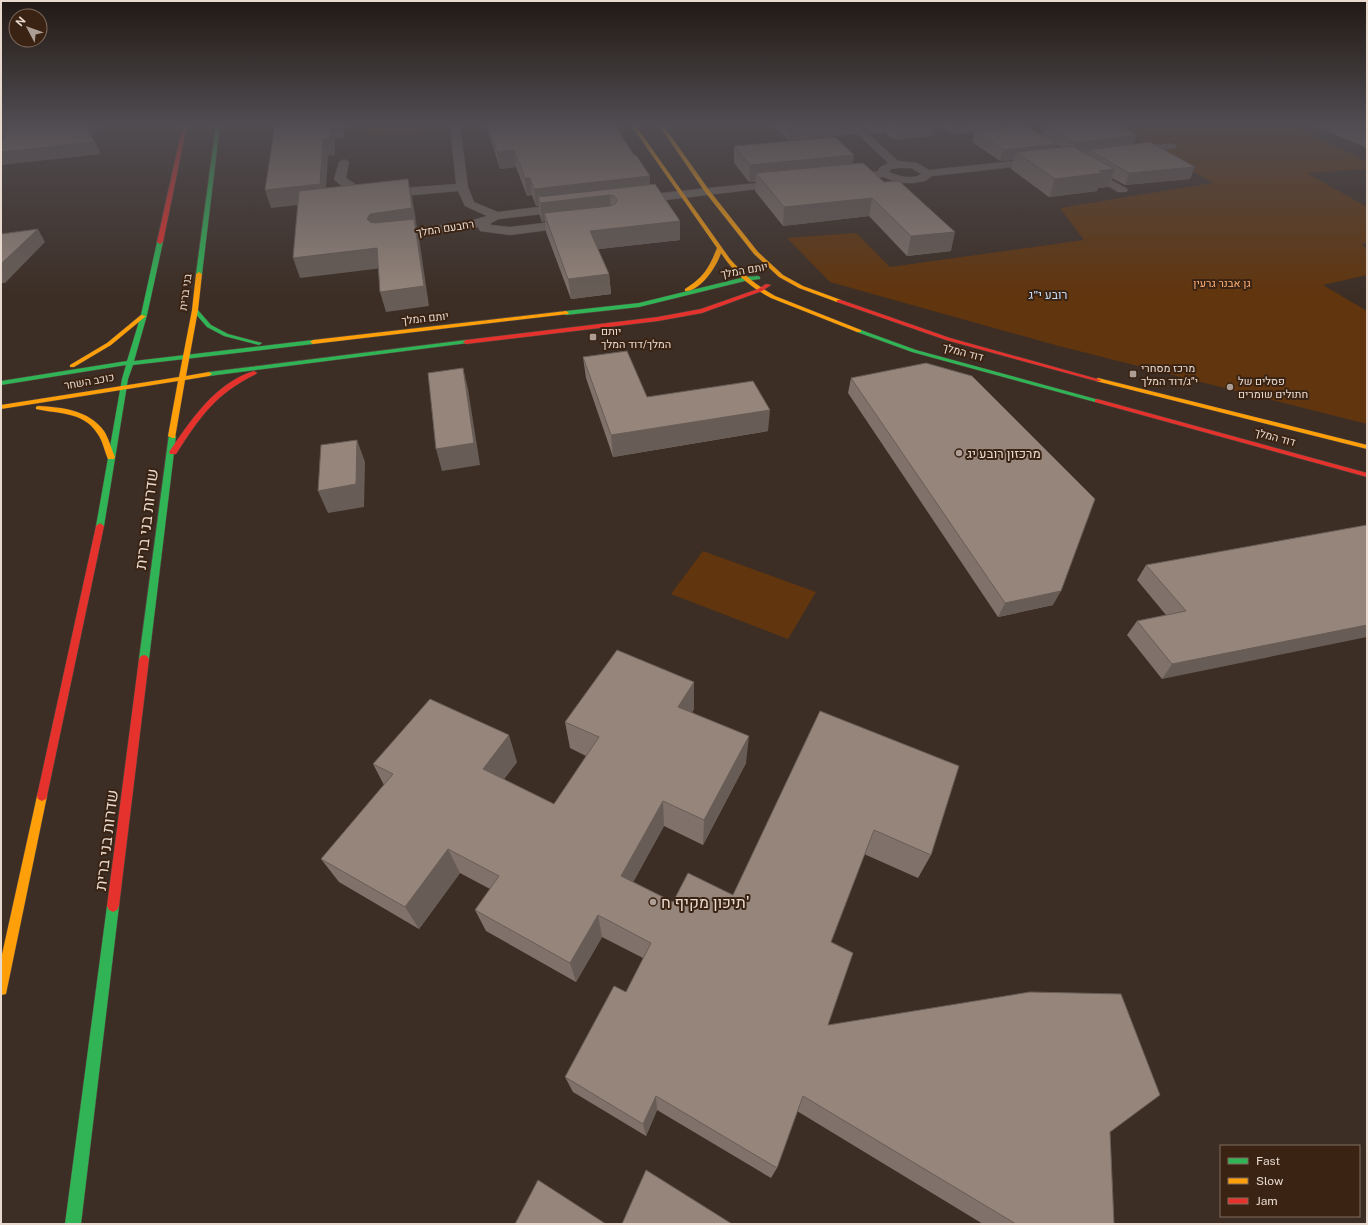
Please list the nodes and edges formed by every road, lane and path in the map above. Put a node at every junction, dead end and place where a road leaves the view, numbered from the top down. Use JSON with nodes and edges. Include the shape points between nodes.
{"nodes":[{"id":1,"x":173,"y":182,"type":"edge"},
{"id":2,"x":211,"y":182,"type":"edge"},
{"id":3,"x":345,"y":182,"type":"edge"},
{"id":4,"x":461,"y":182,"type":"edge"},
{"id":5,"x":673,"y":182,"type":"edge"},
{"id":6,"x":701,"y":182,"type":"edge"},
{"id":7,"x":797,"y":182,"type":"edge"},
{"id":8,"x":1108,"y":182,"type":"edge"},
{"id":9,"x":462,"y":187,"type":"junction"},
{"id":10,"x":1122,"y":190,"type":"dead end"},
{"id":11,"x":707,"y":191,"type":"junction"},
{"id":12,"x":681,"y":194,"type":"junction"},
{"id":13,"x":620,"y":201,"type":"edge"},
{"id":14,"x":581,"y":206,"type":"edge"},
{"id":15,"x":497,"y":216,"type":"junction"},
{"id":16,"x":485,"y":221,"type":"junction"},
{"id":17,"x":587,"y":222,"type":"edge"},
{"id":18,"x":380,"y":237,"type":"edge"},
{"id":19,"x":719,"y":249,"type":"junction"},
{"id":20,"x":781,"y":276,"type":"junction"},
{"id":21,"x":745,"y":280,"type":"junction"},
{"id":22,"x":760,"y":290,"type":"junction"},
{"id":23,"x":675,"y":297,"type":"junction"},
{"id":24,"x":773,"y":307,"type":"dead end"},
{"id":25,"x":741,"y":308,"type":"dead end"},
{"id":26,"x":195,"y":310,"type":"junction"},
{"id":27,"x":803,"y":310,"type":"junction"},
{"id":28,"x":702,"y":311,"type":"junction"},
{"id":29,"x":144,"y":315,"type":"junction"},
{"id":30,"x":276,"y":346,"type":"junction"},
{"id":31,"x":187,"y":357,"type":"junction"},
{"id":32,"x":129,"y":363,"type":"junction"},
{"id":33,"x":277,"y":364,"type":"junction"},
{"id":34,"x":54,"y":375,"type":"junction"},
{"id":35,"x":182,"y":378,"type":"junction"},
{"id":36,"x":1,"y":383,"type":"edge"},
{"id":37,"x":124,"y":387,"type":"junction"},
{"id":38,"x":4,"y":407,"type":"edge"},
{"id":39,"x":1367,"y":447,"type":"edge"},
{"id":40,"x":111,"y":457,"type":"junction"},
{"id":41,"x":168,"y":460,"type":"junction"},
{"id":42,"x":1367,"y":475,"type":"edge"},
{"id":43,"x":1,"y":989,"type":"edge"},
{"id":44,"x":73,"y":1224,"type":"edge"}],
"edges":[{"from":1,"to":29,"type":"street"},
{"from":2,"to":26,"type":"street","name":"בני ברית"},
{"from":3,"to":9,"type":"street","via":[[353,188],[377,193]]},
{"from":4,"to":9,"type":"street","name":"רחבעם המלך"},
{"from":5,"to":12,"type":"street","name":"דוד המלך"},
{"from":6,"to":11,"type":"street","name":"דוד המלך"},
{"from":7,"to":11,"type":"street"},
{"from":8,"to":10,"type":"street"},
{"from":9,"to":15,"type":"street","name":"רחבעם המלך","via":[[469,204]]},
{"from":11,"to":12,"type":"street"},
{"from":11,"to":20,"type":"street","name":"דוד המלך","via":[[756,253]]},
{"from":12,"to":13,"type":"street"},
{"from":12,"to":19,"type":"street","name":"דוד המלך"},
{"from":14,"to":15,"type":"street","name":"רחבעם המלך"},
{"from":15,"to":16,"type":"street","name":"רחבעם המלך"},
{"from":16,"to":17,"type":"street","name":"רחבעם המלך","via":[[484,228],[510,231]]},
{"from":16,"to":18,"type":"street","name":"רחבעם המלך","via":[[467,226]]},
{"from":19,"to":21,"type":"street","name":"דוד המלך"},
{"from":19,"to":23,"type":"street","via":[[717,261],[700,283]]},
{"from":20,"to":21,"type":"street","name":"יותם המלך"},
{"from":20,"to":22,"type":"street","name":"יותם המלך"},
{"from":20,"to":39,"type":"street","name":"דוד המלך","via":[[801,287],[853,307],[956,341],[1069,373]]},
{"from":21,"to":22,"type":"street","name":"דוד המלך"},
{"from":21,"to":23,"type":"street","name":"יותם המלך"},
{"from":22,"to":27,"type":"street","name":"דוד המלך"},
{"from":22,"to":28,"type":"street","name":"יותם המלך"},
{"from":23,"to":30,"type":"street","name":"יותם המלך","via":[[579,313]]},
{"from":24,"to":27,"type":"street"},
{"from":25,"to":28,"type":"street"},
{"from":26,"to":30,"type":"street","via":[[209,326],[226,335]]},
{"from":26,"to":31,"type":"street","name":"בני ברית"},
{"from":27,"to":42,"type":"street","name":"דוד המלך","via":[[914,351]]},
{"from":28,"to":33,"type":"street","name":"יותם המלך","via":[[605,326]]},
{"from":29,"to":32,"type":"street"},
{"from":29,"to":34,"type":"street","via":[[124,334],[100,351]]},
{"from":30,"to":31,"type":"street","name":"יותם המלך"},
{"from":31,"to":32,"type":"street","name":"יותם המלך"},
{"from":31,"to":35,"type":"street","name":"בני ברית"},
{"from":32,"to":34,"type":"street","name":"כוכב השחר"},
{"from":32,"to":37,"type":"street"},
{"from":33,"to":35,"type":"street","name":"יותם המלך"},
{"from":33,"to":41,"type":"street","via":[[250,375],[212,397]]},
{"from":34,"to":36,"type":"street","name":"כוכב השחר"},
{"from":35,"to":37,"type":"street","name":"כוכב השחר"},
{"from":35,"to":41,"type":"street","name":"בני ברית"},
{"from":37,"to":38,"type":"street","name":"כוכב השחר"},
{"from":37,"to":40,"type":"street"},
{"from":38,"to":40,"type":"street","via":[[60,409],[92,422],[99,429]]},
{"from":40,"to":43,"type":"street","via":[[97,541]]},
{"from":41,"to":44,"type":"street","name":"שדרות בני ברית"}]}
